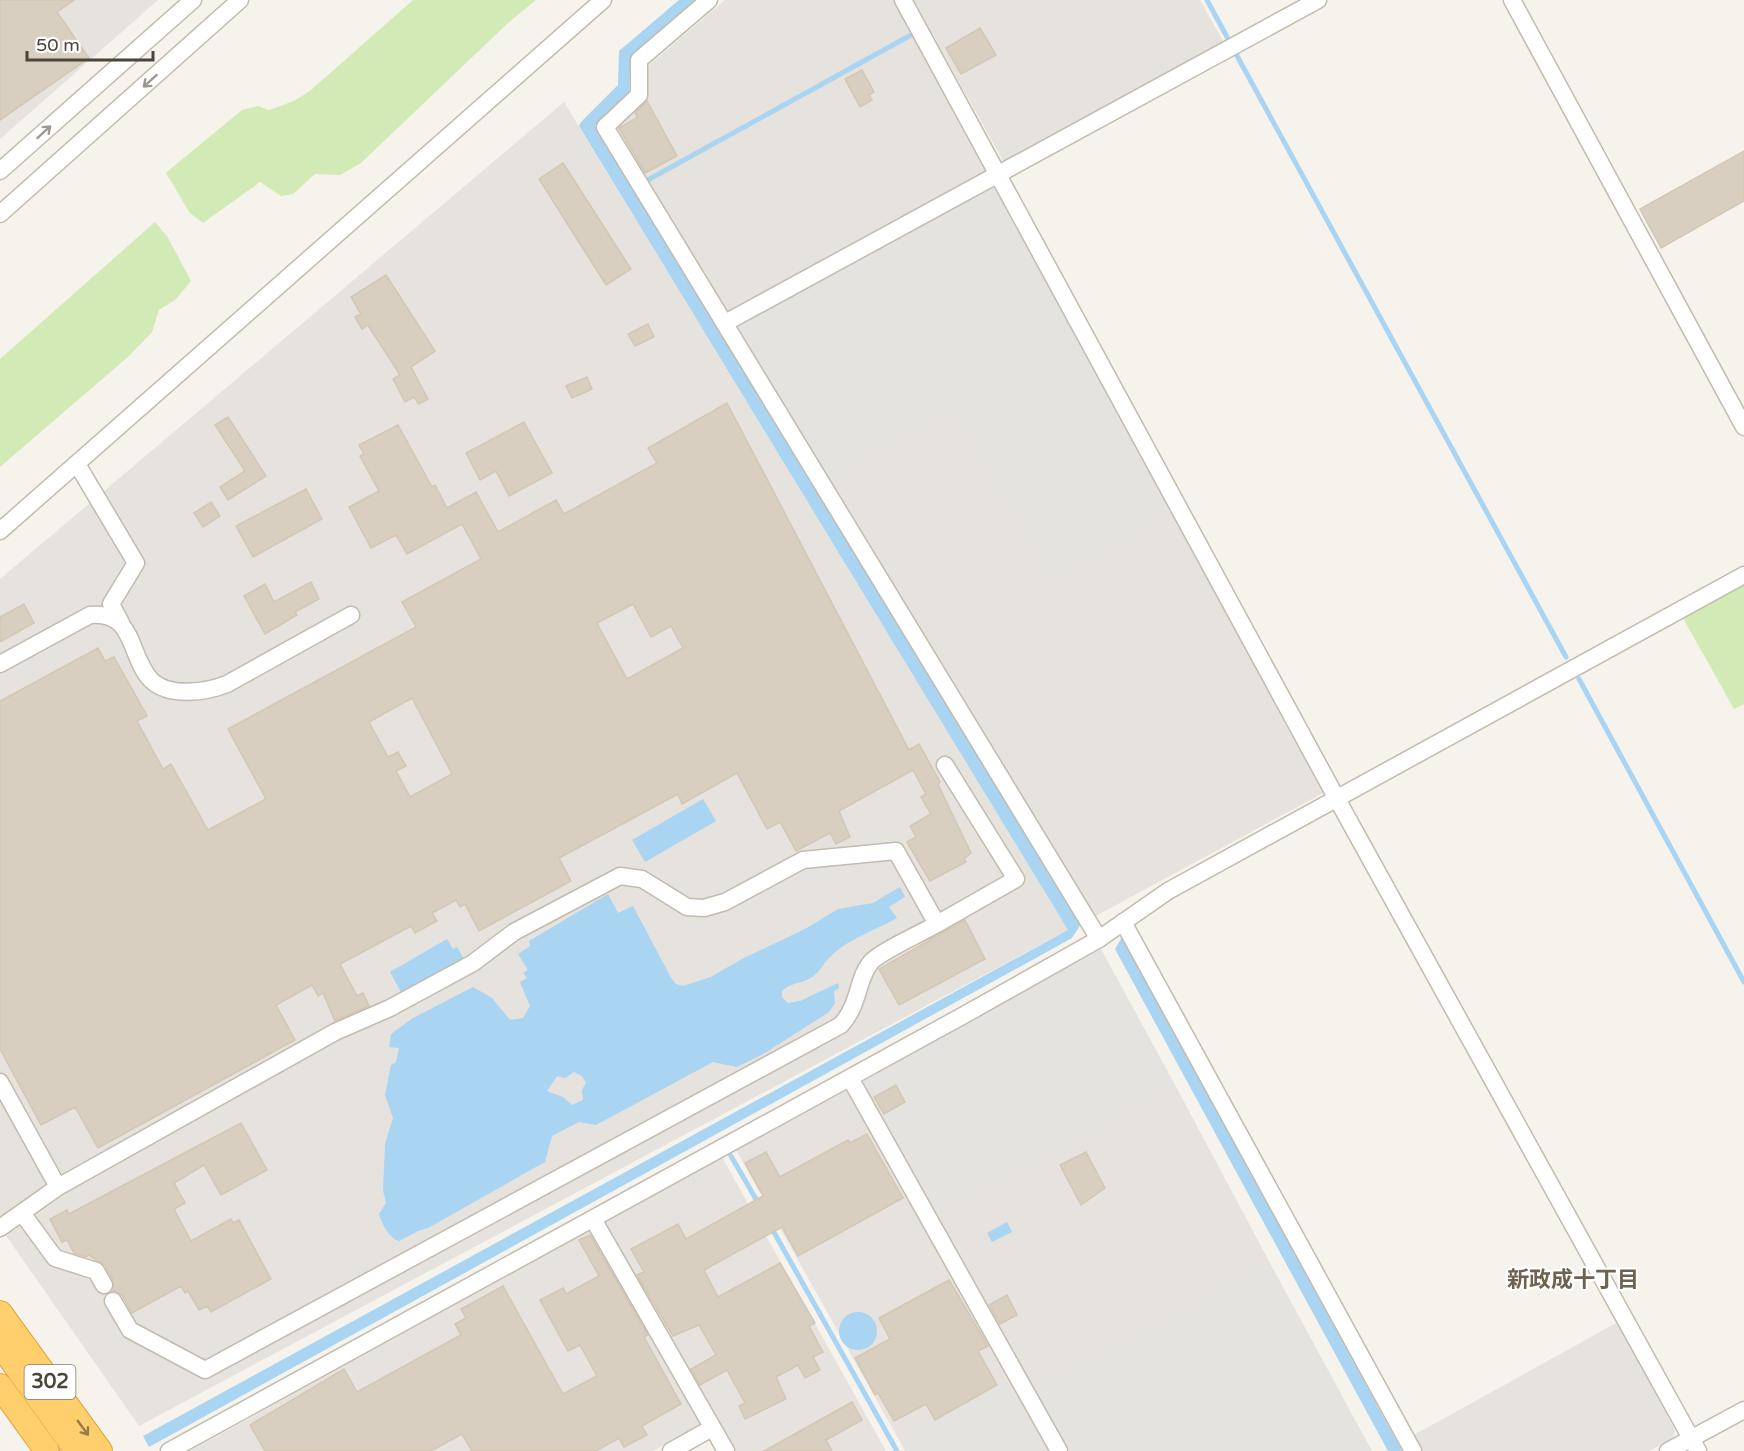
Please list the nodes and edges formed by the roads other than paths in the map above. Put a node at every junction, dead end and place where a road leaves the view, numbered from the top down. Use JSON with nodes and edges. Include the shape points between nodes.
{"nodes":[{"id":1,"x":193,"y":0,"type":"edge"},
{"id":2,"x":240,"y":0,"type":"edge"},
{"id":3,"x":603,"y":0,"type":"edge"},
{"id":4,"x":709,"y":0,"type":"edge"},
{"id":5,"x":903,"y":0,"type":"edge"},
{"id":6,"x":1318,"y":0,"type":"edge"},
{"id":7,"x":1512,"y":0,"type":"edge"},
{"id":8,"x":0,"y":171,"type":"edge"},
{"id":9,"x":998,"y":174,"type":"junction"},
{"id":10,"x":0,"y":214,"type":"edge"},
{"id":11,"x":725,"y":323,"type":"junction"},
{"id":12,"x":1744,"y":427,"type":"edge"},
{"id":13,"x":77,"y":464,"type":"junction"},
{"id":14,"x":0,"y":531,"type":"edge"},
{"id":15,"x":1744,"y":575,"type":"edge"},
{"id":16,"x":351,"y":615,"type":"dead end"},
{"id":17,"x":123,"y":626,"type":"junction"},
{"id":18,"x":0,"y":664,"type":"edge"},
{"id":19,"x":945,"y":765,"type":"dead end"},
{"id":20,"x":1337,"y":799,"type":"junction"},
{"id":21,"x":1123,"y":922,"type":"junction"},
{"id":22,"x":937,"y":924,"type":"junction"},
{"id":23,"x":1099,"y":939,"type":"junction"},
{"id":24,"x":850,"y":1078,"type":"junction"},
{"id":25,"x":0,"y":1082,"type":"edge"},
{"id":26,"x":58,"y":1188,"type":"junction"},
{"id":27,"x":22,"y":1213,"type":"junction"},
{"id":28,"x":593,"y":1219,"type":"junction"},
{"id":29,"x":0,"y":1228,"type":"edge"},
{"id":30,"x":104,"y":1285,"type":"dead end"},
{"id":31,"x":113,"y":1301,"type":"dead end"},
{"id":32,"x":0,"y":1313,"type":"edge"},
{"id":33,"x":0,"y":1344,"type":"edge"},
{"id":34,"x":0,"y":1386,"type":"edge"},
{"id":35,"x":0,"y":1410,"type":"edge"},
{"id":36,"x":1744,"y":1410,"type":"edge"},
{"id":37,"x":712,"y":1428,"type":"junction"},
{"id":38,"x":1695,"y":1445,"type":"edge"},
{"id":39,"x":29,"y":1451,"type":"edge"},
{"id":40,"x":47,"y":1451,"type":"edge"},
{"id":41,"x":77,"y":1451,"type":"edge"},
{"id":42,"x":100,"y":1451,"type":"edge"},
{"id":43,"x":169,"y":1451,"type":"edge"},
{"id":44,"x":671,"y":1451,"type":"edge"},
{"id":45,"x":726,"y":1451,"type":"edge"},
{"id":46,"x":1059,"y":1451,"type":"edge"},
{"id":47,"x":1413,"y":1451,"type":"edge"},
{"id":48,"x":1668,"y":1451,"type":"edge"}],
"edges":[{"from":8,"to":1,"type":"street","one_way":true},
{"from":2,"to":10,"type":"street","one_way":true},
{"from":3,"to":13,"type":"street"},
{"from":4,"to":11,"type":"street","via":[[639,60],[639,94],[605,127]]},
{"from":5,"to":9,"type":"street"},
{"from":6,"to":9,"type":"street"},
{"from":7,"to":12,"type":"street"},
{"from":9,"to":11,"type":"street"},
{"from":9,"to":20,"type":"street"},
{"from":11,"to":23,"type":"street"},
{"from":13,"to":14,"type":"street"},
{"from":13,"to":17,"type":"street","via":[[136,563],[111,604]]},
{"from":15,"to":20,"type":"street"},
{"from":16,"to":17,"type":"street","via":[[210,690],[177,691],[151,680]]},
{"from":17,"to":18,"type":"street","via":[[103,614],[90,615]]},
{"from":19,"to":22,"type":"street","via":[[1016,879]]},
{"from":20,"to":21,"type":"street","via":[[1168,891]]},
{"from":20,"to":38,"type":"street"},
{"from":21,"to":23,"type":"street"},
{"from":21,"to":47,"type":"street"},
{"from":22,"to":26,"type":"street","via":[[896,851],[803,860],[725,902],[704,908],[687,908],[642,879],[620,876],[514,932],[462,968],[390,1008],[335,1032]]},
{"from":22,"to":31,"type":"street","via":[[872,961],[852,1012],[841,1025],[205,1370],[130,1330]]},
{"from":23,"to":24,"type":"street"},
{"from":24,"to":28,"type":"street"},
{"from":24,"to":46,"type":"street"},
{"from":25,"to":26,"type":"street"},
{"from":26,"to":27,"type":"street"},
{"from":27,"to":29,"type":"street"},
{"from":27,"to":30,"type":"street","via":[[55,1258],[96,1271]]},
{"from":28,"to":37,"type":"street"},
{"from":28,"to":43,"type":"street"},
{"from":32,"to":42,"type":"highway","number":"302","one_way":true},
{"from":33,"to":41,"type":"highway"},
{"from":34,"to":40,"type":"highway"},
{"from":35,"to":39,"type":"highway","number":"302"},
{"from":36,"to":38,"type":"street"},
{"from":37,"to":44,"type":"street"},
{"from":37,"to":45,"type":"street"},
{"from":38,"to":48,"type":"street"}]}
